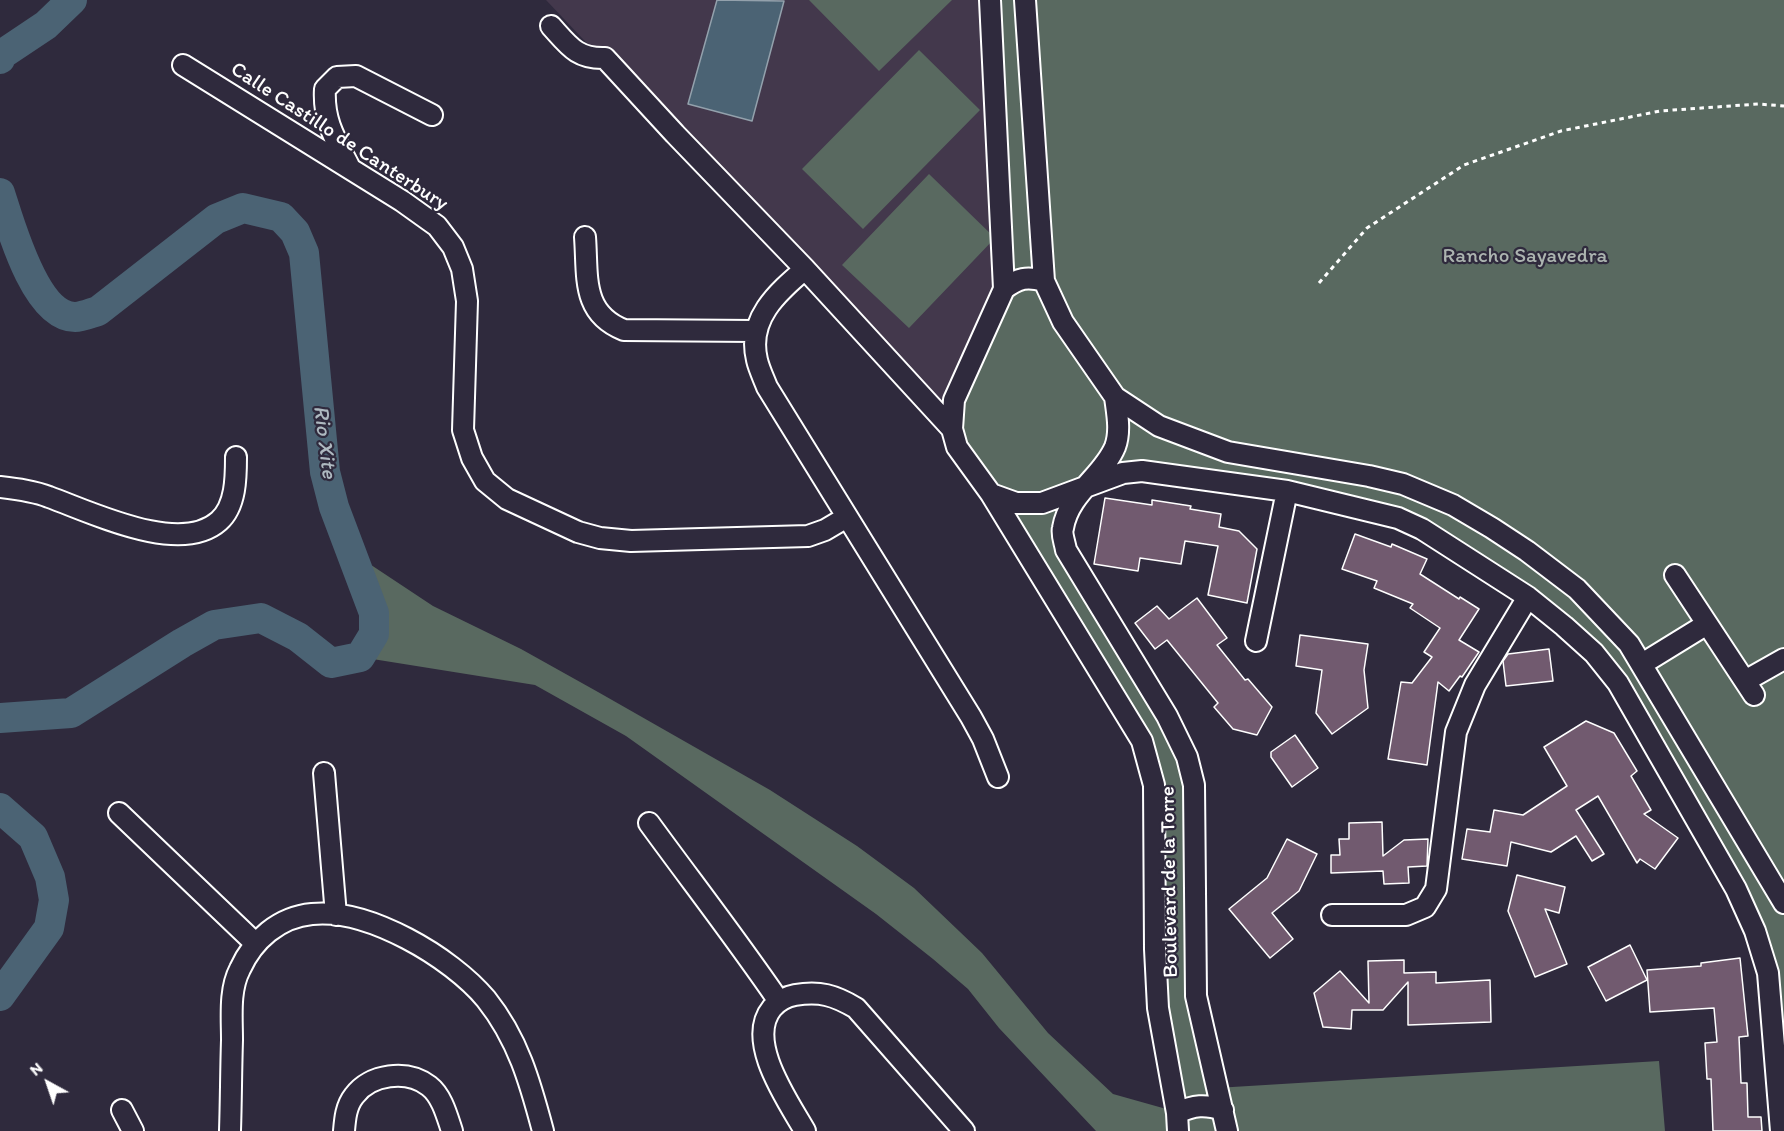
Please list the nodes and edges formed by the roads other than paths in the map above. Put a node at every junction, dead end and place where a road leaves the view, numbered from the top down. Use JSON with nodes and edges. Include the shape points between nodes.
{"nodes":[{"id":1,"x":990,"y":0,"type":"edge"},
{"id":2,"x":1025,"y":0,"type":"edge"},
{"id":3,"x":551,"y":26,"type":"dead end"},
{"id":4,"x":183,"y":65,"type":"dead end"},
{"id":5,"x":432,"y":115,"type":"dead end"},
{"id":6,"x":350,"y":168,"type":"junction"},
{"id":7,"x":585,"y":237,"type":"dead end"},
{"id":8,"x":805,"y":269,"type":"junction"},
{"id":9,"x":1044,"y":281,"type":"junction"},
{"id":10,"x":1004,"y":289,"type":"junction"},
{"id":11,"x":755,"y":331,"type":"junction"},
{"id":12,"x":1115,"y":397,"type":"junction"},
{"id":13,"x":952,"y":429,"type":"junction"},
{"id":14,"x":236,"y":457,"type":"dead end"},
{"id":15,"x":0,"y":487,"type":"edge"},
{"id":16,"x":1083,"y":488,"type":"junction"},
{"id":17,"x":1287,"y":491,"type":"junction"},
{"id":18,"x":990,"y":495,"type":"junction"},
{"id":19,"x":847,"y":517,"type":"junction"},
{"id":20,"x":1675,"y":575,"type":"dead end"},
{"id":21,"x":1528,"y":597,"type":"junction"},
{"id":22,"x":1707,"y":624,"type":"junction"},
{"id":23,"x":1256,"y":641,"type":"dead end"},
{"id":24,"x":1784,"y":658,"type":"edge"},
{"id":25,"x":1642,"y":664,"type":"junction"},
{"id":26,"x":324,"y":773,"type":"dead end"},
{"id":27,"x":998,"y":777,"type":"dead end"},
{"id":28,"x":118,"y":813,"type":"dead end"},
{"id":29,"x":649,"y":823,"type":"dead end"},
{"id":30,"x":1784,"y":903,"type":"edge"},
{"id":31,"x":336,"y":915,"type":"junction"},
{"id":32,"x":1332,"y":915,"type":"dead end"},
{"id":33,"x":255,"y":943,"type":"junction"},
{"id":34,"x":1776,"y":968,"type":"edge"},
{"id":35,"x":778,"y":1000,"type":"junction"},
{"id":36,"x":122,"y":1110,"type":"dead end"},
{"id":37,"x":1223,"y":1110,"type":"junction"},
{"id":38,"x":1178,"y":1122,"type":"edge"},
{"id":39,"x":133,"y":1131,"type":"edge"},
{"id":40,"x":230,"y":1131,"type":"edge"},
{"id":41,"x":344,"y":1131,"type":"edge"},
{"id":42,"x":452,"y":1131,"type":"edge"},
{"id":43,"x":543,"y":1131,"type":"edge"},
{"id":44,"x":805,"y":1131,"type":"edge"},
{"id":45,"x":964,"y":1131,"type":"edge"},
{"id":46,"x":1227,"y":1131,"type":"edge"},
{"id":47,"x":1781,"y":1131,"type":"edge"}],
"edges":[{"from":1,"to":10,"type":"street"},
{"from":2,"to":9,"type":"street"},
{"from":3,"to":8,"type":"street","via":[[580,55],[605,58]]},
{"from":4,"to":6,"type":"street","name":"Calle Castillo de Canterbury"},
{"from":5,"to":6,"type":"street","via":[[356,76],[337,78],[325,89],[324,107],[330,129]]},
{"from":6,"to":19,"type":"street","name":"Calle Castillo de Canterbury","via":[[437,226],[453,247],[462,269],[466,301],[463,430],[485,481],[507,499],[578,532],[631,541],[808,536]]},
{"from":7,"to":11,"type":"street","via":[[590,296],[609,324],[624,330]]},
{"from":8,"to":11,"type":"street","via":[[764,310]]},
{"from":8,"to":13,"type":"street"},
{"from":9,"to":10,"type":"street","via":[[1030,277],[1016,280]]},
{"from":9,"to":12,"type":"street","via":[[1063,322]]},
{"from":10,"to":13,"type":"street","via":[[954,400]]},
{"from":11,"to":19,"type":"street","via":[[756,360],[767,387]]},
{"from":12,"to":16,"type":"street","via":[[1119,428],[1115,447]]},
{"from":12,"to":25,"type":"street","via":[[1159,426],[1228,452],[1392,482],[1453,505],[1527,550],[1577,590],[1629,644]]},
{"from":13,"to":18,"type":"street","via":[[957,447]]},
{"from":14,"to":15,"type":"street","via":[[232,500],[221,520],[203,531],[183,534],[139,529],[47,496]]},
{"from":16,"to":17,"type":"street","via":[[1123,473],[1142,471]]},
{"from":16,"to":18,"type":"street","via":[[1042,503],[1016,503]]},
{"from":16,"to":37,"type":"street","name":"Boulevard de la Torre","via":[[1062,529],[1066,550],[1167,716],[1187,757],[1194,785],[1196,996]]},
{"from":17,"to":21,"type":"street","via":[[1398,518],[1422,529]]},
{"from":17,"to":23,"type":"street"},
{"from":18,"to":38,"type":"street","name":"Boulevard de la Torre","via":[[1142,741],[1154,785],[1158,1008]]},
{"from":19,"to":27,"type":"street","via":[[970,717]]},
{"from":20,"to":22,"type":"street"},
{"from":21,"to":32,"type":"street","via":[[1475,685],[1456,732],[1436,889],[1425,907],[1406,915]]},
{"from":21,"to":34,"type":"street","via":[[1594,653],[1618,683],[1736,889]]},
{"from":22,"to":24,"type":"street","via":[[1749,688]]},
{"from":22,"to":25,"type":"street"},
{"from":25,"to":30,"type":"street"},
{"from":26,"to":31,"type":"street"},
{"from":28,"to":33,"type":"street"},
{"from":29,"to":35,"type":"street"},
{"from":31,"to":33,"type":"street","via":[[312,914],[279,923]]},
{"from":31,"to":43,"type":"street","via":[[352,917],[423,947],[454,968],[485,998],[510,1034],[529,1080]]},
{"from":33,"to":40,"type":"street","via":[[239,970],[232,999]]},
{"from":34,"to":47,"type":"street"},
{"from":35,"to":44,"type":"street","via":[[767,1014],[764,1026],[766,1053]]},
{"from":35,"to":45,"type":"street","via":[[817,993],[837,997],[856,1008]]},
{"from":36,"to":39,"type":"street"},
{"from":37,"to":38,"type":"street","via":[[1198,1105]]},
{"from":37,"to":46,"type":"street","name":"Boulevard de la Torre"},
{"from":41,"to":42,"type":"street","via":[[345,1114],[354,1096],[370,1082],[389,1076],[411,1077],[430,1087],[444,1108]]}]}
